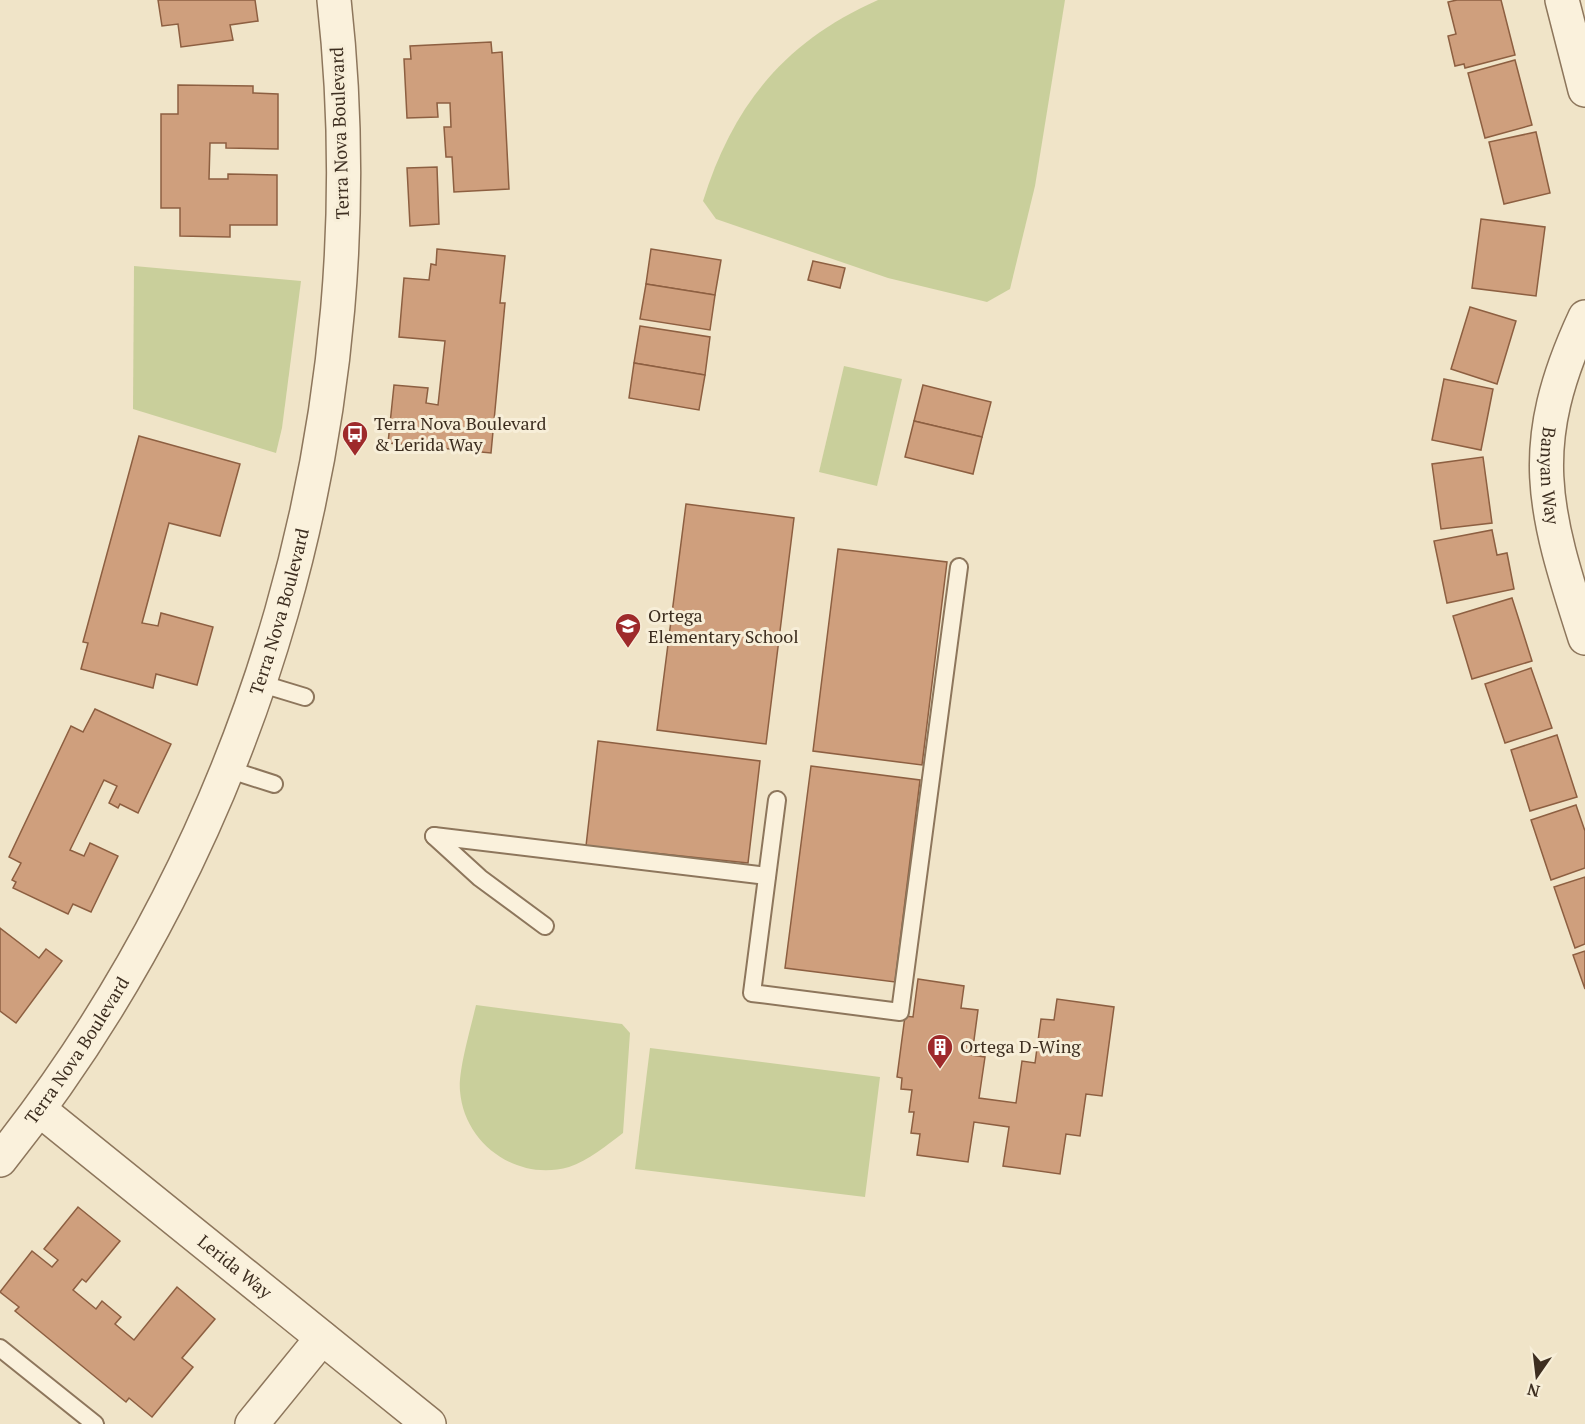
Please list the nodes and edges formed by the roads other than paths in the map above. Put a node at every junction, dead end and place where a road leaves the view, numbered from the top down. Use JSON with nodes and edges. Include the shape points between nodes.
{"nodes":[{"id":1,"x":334,"y":0,"type":"edge"},
{"id":2,"x":1562,"y":0,"type":"edge"},
{"id":3,"x":1585,"y":90,"type":"edge"},
{"id":4,"x":1585,"y":316,"type":"edge"},
{"id":5,"x":959,"y":567,"type":"dead end"},
{"id":6,"x":1585,"y":638,"type":"edge"},
{"id":7,"x":260,"y":683,"type":"junction"},
{"id":8,"x":304,"y":697,"type":"dead end"},
{"id":9,"x":227,"y":769,"type":"junction"},
{"id":10,"x":274,"y":784,"type":"dead end"},
{"id":11,"x":777,"y":800,"type":"dead end"},
{"id":12,"x":767,"y":876,"type":"junction"},
{"id":13,"x":545,"y":926,"type":"dead end"},
{"id":14,"x":40,"y":1110,"type":"junction"},
{"id":15,"x":0,"y":1160,"type":"edge"},
{"id":16,"x":322,"y":1338,"type":"junction"},
{"id":17,"x":0,"y":1348,"type":"edge"},
{"id":18,"x":95,"y":1424,"type":"edge"},
{"id":19,"x":252,"y":1424,"type":"edge"},
{"id":20,"x":429,"y":1424,"type":"edge"}],
"edges":[{"from":1,"to":7,"type":"street","name":"Terra Nova Boulevard","via":[[345,174],[336,332],[313,491],[295,568]]},
{"from":2,"to":3,"type":"street"},
{"from":4,"to":6,"type":"street","name":"Banyan Way","via":[[1556,388],[1545,474],[1549,516]]},
{"from":5,"to":12,"type":"lane","via":[[900,1012],[752,993]]},
{"from":7,"to":8,"type":"lane"},
{"from":7,"to":9,"type":"street","name":"Terra Nova Boulevard"},
{"from":9,"to":10,"type":"lane"},
{"from":9,"to":14,"type":"street","name":"Terra Nova Boulevard","via":[[185,865],[149,934],[79,1054]]},
{"from":11,"to":12,"type":"lane"},
{"from":12,"to":13,"type":"lane","via":[[434,836],[480,878]]},
{"from":14,"to":15,"type":"street","name":"Terra Nova Boulevard"},
{"from":14,"to":16,"type":"street","name":"Lerida Way"},
{"from":16,"to":19,"type":"street"},
{"from":16,"to":20,"type":"street","name":"Lerida Way"},
{"from":17,"to":18,"type":"lane"}]}
